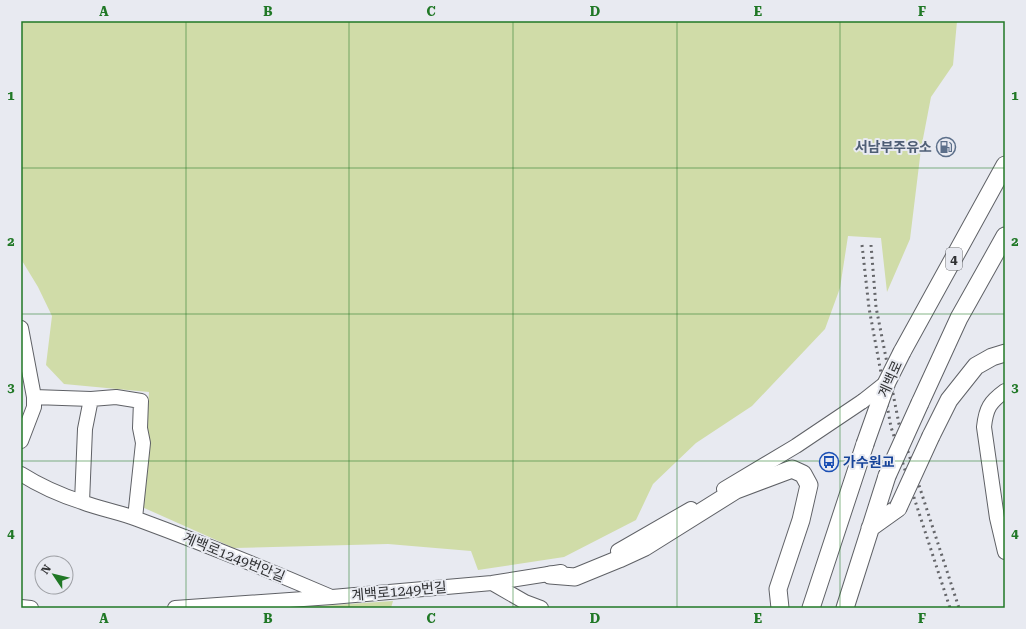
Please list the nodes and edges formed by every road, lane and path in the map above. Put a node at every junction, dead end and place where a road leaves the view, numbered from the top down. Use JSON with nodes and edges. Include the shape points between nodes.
{"nodes":[{"id":1,"x":1005,"y":165,"type":"edge"},
{"id":2,"x":1005,"y":236,"type":"edge"},
{"id":3,"x":21,"y":328,"type":"edge"},
{"id":4,"x":1005,"y":353,"type":"edge"},
{"id":5,"x":887,"y":382,"type":"junction"},
{"id":6,"x":1005,"y":391,"type":"edge"},
{"id":7,"x":34,"y":398,"type":"junction"},
{"id":8,"x":91,"y":398,"type":"junction"},
{"id":9,"x":21,"y":441,"type":"edge"},
{"id":10,"x":21,"y":474,"type":"edge"},
{"id":11,"x":82,"y":502,"type":"junction"},
{"id":12,"x":135,"y":518,"type":"junction"},
{"id":13,"x":870,"y":528,"type":"junction"},
{"id":14,"x":1005,"y":552,"type":"edge"},
{"id":15,"x":550,"y":575,"type":"junction"},
{"id":16,"x":492,"y":584,"type":"junction"},
{"id":17,"x":332,"y":597,"type":"junction"},
{"id":18,"x":21,"y":607,"type":"edge"},
{"id":19,"x":31,"y":608,"type":"edge"},
{"id":20,"x":175,"y":608,"type":"edge"},
{"id":21,"x":541,"y":608,"type":"edge"},
{"id":22,"x":780,"y":608,"type":"edge"},
{"id":23,"x":811,"y":608,"type":"edge"},
{"id":24,"x":846,"y":608,"type":"edge"}],
"edges":[{"from":1,"to":5,"type":"main road","name":"계백로","number":"4","bridge":true},
{"from":2,"to":13,"type":"main road","bridge":true,"via":[[959,318],[887,476]]},
{"from":3,"to":7,"type":"street"},
{"from":4,"to":13,"type":"main road","bridge":true,"via":[[976,366],[949,400],[898,508]]},
{"from":5,"to":15,"type":"street","name":"계백로1249번길","bridge":true,"via":[[864,401],[796,446],[624,549],[585,566]]},
{"from":5,"to":23,"type":"main road","name":"계백로","number":"4","bridge":true},
{"from":6,"to":14,"type":"street","via":[[994,400],[986,413],[984,427],[997,518]]},
{"from":7,"to":8,"type":"street"},
{"from":7,"to":9,"type":"street","via":[[34,407]]},
{"from":8,"to":11,"type":"street","via":[[85,429]]},
{"from":8,"to":12,"type":"street","via":[[116,397],[141,401],[140,428],[143,443]]},
{"from":10,"to":11,"type":"street","name":"계백로1249번안길"},
{"from":11,"to":12,"type":"street","name":"계백로1249번안길"},
{"from":12,"to":17,"type":"street","name":"계백로1249번안길"},
{"from":13,"to":24,"type":"main road"},
{"from":15,"to":16,"type":"street","name":"계백로1249번길"},
{"from":15,"to":22,"type":"main road","via":[[575,577],[620,559],[645,547],[736,490],[792,469],[803,474],[809,485],[802,520],[778,588]]},
{"from":16,"to":17,"type":"street","name":"계백로1249번길"},
{"from":16,"to":21,"type":"street"},
{"from":17,"to":20,"type":"street","name":"계백로1249번길"},
{"from":18,"to":19,"type":"street"}]}
